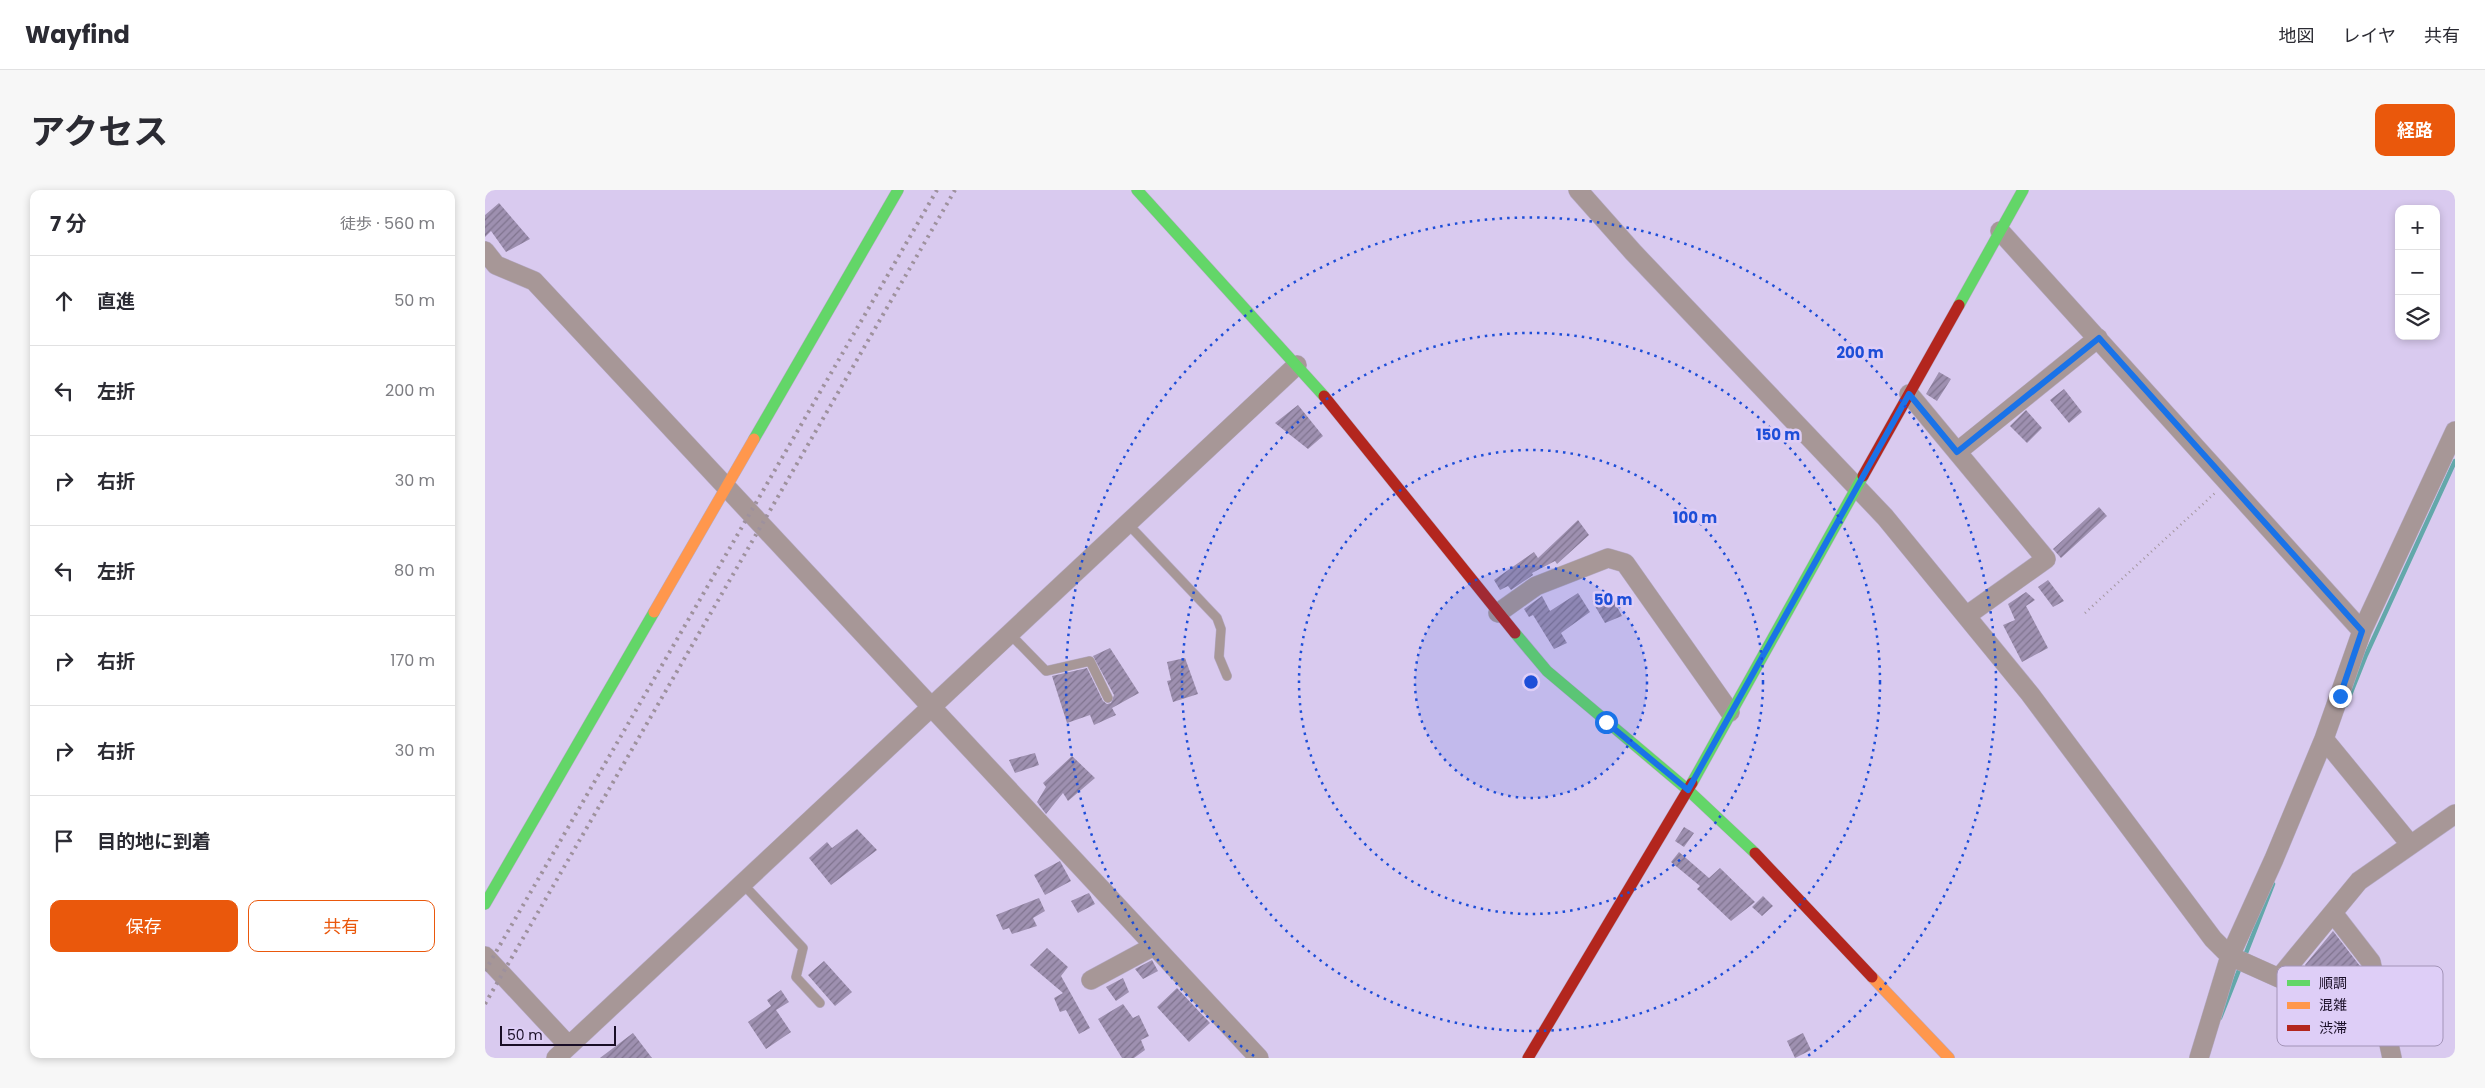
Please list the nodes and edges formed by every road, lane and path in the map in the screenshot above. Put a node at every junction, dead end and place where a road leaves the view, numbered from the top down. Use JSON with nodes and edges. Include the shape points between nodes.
{"nodes":[{"id":1,"x":898,"y":190,"type":"edge"},
{"id":2,"x":1137,"y":190,"type":"edge"},
{"id":3,"x":1578,"y":190,"type":"edge"},
{"id":4,"x":2023,"y":190,"type":"edge"},
{"id":5,"x":2000,"y":232,"type":"junction"},
{"id":6,"x":485,"y":251,"type":"edge"},
{"id":7,"x":2099,"y":338,"type":"junction"},
{"id":8,"x":1297,"y":365,"type":"junction"},
{"id":9,"x":1909,"y":394,"type":"junction"},
{"id":10,"x":2455,"y":431,"type":"edge"},
{"id":11,"x":1957,"y":452,"type":"junction"},
{"id":12,"x":2227,"y":482,"type":"junction"},
{"id":13,"x":726,"y":485,"type":"junction"},
{"id":14,"x":1858,"y":488,"type":"junction"},
{"id":15,"x":1128,"y":524,"type":"junction"},
{"id":16,"x":1498,"y":613,"type":"junction"},
{"id":17,"x":2085,"y":614,"type":"dead end"},
{"id":18,"x":1966,"y":616,"type":"junction"},
{"id":19,"x":2362,"y":631,"type":"junction"},
{"id":20,"x":1010,"y":634,"type":"junction"},
{"id":21,"x":1227,"y":676,"type":"dead end"},
{"id":22,"x":1108,"y":698,"type":"dead end"},
{"id":23,"x":931,"y":708,"type":"junction"},
{"id":24,"x":1730,"y":712,"type":"junction"},
{"id":25,"x":2324,"y":739,"type":"junction"},
{"id":26,"x":1688,"y":790,"type":"junction"},
{"id":27,"x":2455,"y":814,"type":"edge"},
{"id":28,"x":2411,"y":844,"type":"junction"},
{"id":29,"x":742,"y":883,"type":"junction"},
{"id":30,"x":485,"y":904,"type":"edge"},
{"id":31,"x":2333,"y":913,"type":"junction"},
{"id":32,"x":1154,"y":946,"type":"junction"},
{"id":33,"x":485,"y":956,"type":"edge"},
{"id":34,"x":2229,"y":956,"type":"junction"},
{"id":35,"x":2289,"y":966,"type":"edge"},
{"id":36,"x":2372,"y":966,"type":"edge"},
{"id":37,"x":2277,"y":977,"type":"edge"},
{"id":38,"x":1091,"y":980,"type":"dead end"},
{"id":39,"x":820,"y":1003,"type":"dead end"},
{"id":40,"x":562,"y":1052,"type":"edge"},
{"id":41,"x":1259,"y":1058,"type":"edge"},
{"id":42,"x":1528,"y":1058,"type":"edge"},
{"id":43,"x":1949,"y":1058,"type":"edge"},
{"id":44,"x":2199,"y":1058,"type":"edge"}],
"edges":[{"from":1,"to":13,"type":"street"},
{"from":2,"to":8,"type":"street"},
{"from":3,"to":14,"type":"street"},
{"from":4,"to":5,"type":"street"},
{"from":5,"to":7,"type":"street"},
{"from":5,"to":9,"type":"street"},
{"from":6,"to":13,"type":"street","via":[[496,265],[535,281]]},
{"from":7,"to":11,"type":"street"},
{"from":7,"to":12,"type":"street"},
{"from":8,"to":15,"type":"street"},
{"from":8,"to":16,"type":"street","via":[[1343,416]]},
{"from":9,"to":11,"type":"street"},
{"from":9,"to":14,"type":"street"},
{"from":10,"to":19,"type":"street"},
{"from":11,"to":18,"type":"street","via":[[2046,559]]},
{"from":12,"to":17,"type":"path"},
{"from":12,"to":19,"type":"street"},
{"from":13,"to":23,"type":"street"},
{"from":13,"to":30,"type":"street"},
{"from":14,"to":18,"type":"street","via":[[1885,516]]},
{"from":14,"to":24,"type":"street"},
{"from":15,"to":20,"type":"street"},
{"from":15,"to":21,"type":"lane","via":[[1217,618],[1221,629],[1219,657]]},
{"from":16,"to":24,"type":"street","via":[[1536,586],[1608,558],[1625,563]]},
{"from":16,"to":26,"type":"street","via":[[1547,671]]},
{"from":18,"to":34,"type":"street","via":[[2030,694]]},
{"from":19,"to":25,"type":"street"},
{"from":20,"to":22,"type":"lane","via":[[1046,671],[1090,660]]},
{"from":20,"to":23,"type":"street"},
{"from":23,"to":29,"type":"street"},
{"from":23,"to":32,"type":"street"},
{"from":24,"to":26,"type":"street"},
{"from":25,"to":28,"type":"street"},
{"from":25,"to":34,"type":"street"},
{"from":26,"to":42,"type":"street"},
{"from":26,"to":43,"type":"street","via":[[1749,846]]},
{"from":27,"to":28,"type":"street"},
{"from":28,"to":31,"type":"street","via":[[2359,881]]},
{"from":29,"to":39,"type":"lane","via":[[803,948],[796,977]]},
{"from":29,"to":40,"type":"street"},
{"from":31,"to":35,"type":"street"},
{"from":31,"to":36,"type":"street"},
{"from":32,"to":38,"type":"street"},
{"from":32,"to":41,"type":"street"},
{"from":33,"to":40,"type":"street"},
{"from":34,"to":37,"type":"street"},
{"from":34,"to":44,"type":"street"}]}
